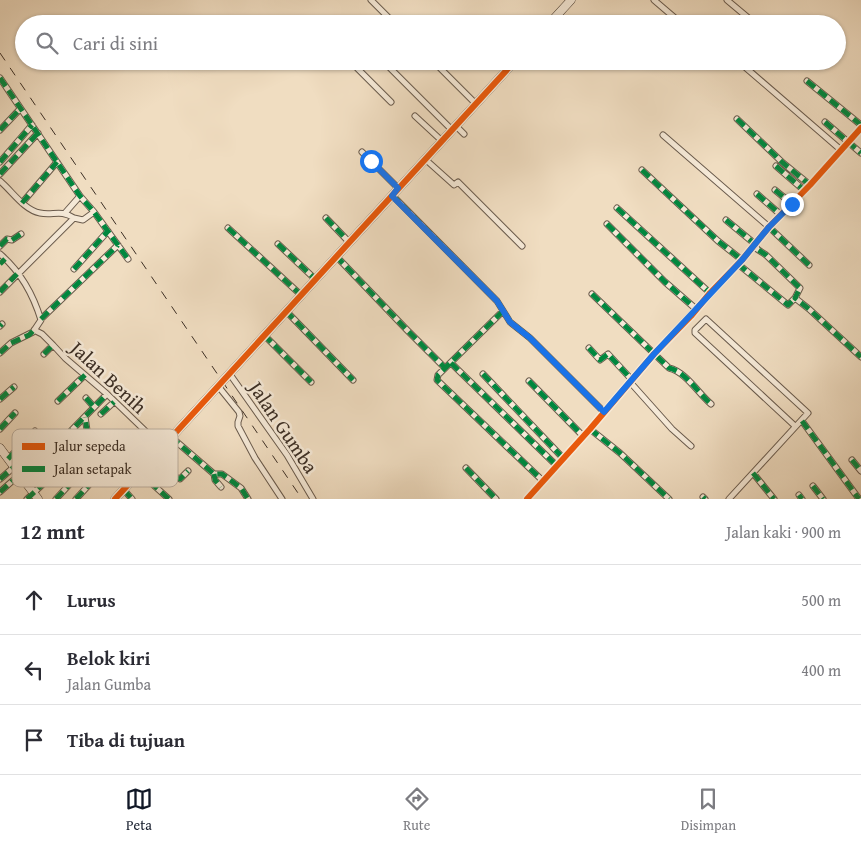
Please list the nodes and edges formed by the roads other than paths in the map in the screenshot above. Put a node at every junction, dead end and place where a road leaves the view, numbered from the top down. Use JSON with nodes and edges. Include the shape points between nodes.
{"nodes":[{"id":1,"x":371,"y":0,"type":"edge"},
{"id":2,"x":571,"y":0,"type":"edge"},
{"id":3,"x":654,"y":0,"type":"edge"},
{"id":4,"x":727,"y":0,"type":"edge"},
{"id":5,"x":386,"y":15,"type":"edge"},
{"id":6,"x":557,"y":15,"type":"edge"},
{"id":7,"x":672,"y":15,"type":"edge"},
{"id":8,"x":745,"y":15,"type":"edge"},
{"id":9,"x":359,"y":70,"type":"edge"},
{"id":10,"x":392,"y":70,"type":"edge"},
{"id":11,"x":442,"y":70,"type":"edge"},
{"id":12,"x":506,"y":70,"type":"edge"},
{"id":13,"x":748,"y":70,"type":"edge"},
{"id":14,"x":0,"y":78,"type":"edge"},
{"id":15,"x":807,"y":81,"type":"dead end"},
{"id":16,"x":391,"y":102,"type":"dead end"},
{"id":17,"x":475,"y":103,"type":"junction"},
{"id":18,"x":20,"y":109,"type":"junction"},
{"id":19,"x":415,"y":116,"type":"dead end"},
{"id":20,"x":737,"y":118,"type":"dead end"},
{"id":21,"x":825,"y":122,"type":"dead end"},
{"id":22,"x":32,"y":125,"type":"junction"},
{"id":23,"x":861,"y":126,"type":"edge"},
{"id":24,"x":454,"y":128,"type":"junction"},
{"id":25,"x":0,"y":130,"type":"edge"},
{"id":26,"x":38,"y":133,"type":"junction"},
{"id":27,"x":464,"y":134,"type":"dead end"},
{"id":28,"x":663,"y":135,"type":"dead end"},
{"id":29,"x":442,"y":141,"type":"junction"},
{"id":30,"x":848,"y":142,"type":"junction"},
{"id":31,"x":841,"y":150,"type":"junction"},
{"id":32,"x":362,"y":152,"type":"dead end"},
{"id":33,"x":861,"y":153,"type":"edge"},
{"id":34,"x":425,"y":159,"type":"junction"},
{"id":35,"x":0,"y":162,"type":"edge"},
{"id":36,"x":57,"y":162,"type":"junction"},
{"id":37,"x":776,"y":166,"type":"dead end"},
{"id":38,"x":642,"y":170,"type":"dead end"},
{"id":39,"x":0,"y":174,"type":"edge"},
{"id":40,"x":0,"y":181,"type":"edge"},
{"id":41,"x":810,"y":185,"type":"junction"},
{"id":42,"x":398,"y":188,"type":"junction"},
{"id":43,"x":775,"y":190,"type":"dead end"},
{"id":44,"x":805,"y":191,"type":"junction"},
{"id":45,"x":757,"y":194,"type":"dead end"},
{"id":46,"x":80,"y":196,"type":"junction"},
{"id":47,"x":392,"y":196,"type":"junction"},
{"id":48,"x":22,"y":203,"type":"junction"},
{"id":49,"x":792,"y":204,"type":"junction"},
{"id":50,"x":617,"y":208,"type":"dead end"},
{"id":51,"x":65,"y":212,"type":"junction"},
{"id":52,"x":94,"y":212,"type":"junction"},
{"id":53,"x":781,"y":215,"type":"junction"},
{"id":54,"x":74,"y":218,"type":"junction"},
{"id":55,"x":326,"y":218,"type":"dead end"},
{"id":56,"x":726,"y":220,"type":"dead end"},
{"id":57,"x":607,"y":224,"type":"dead end"},
{"id":58,"x":769,"y":227,"type":"junction"},
{"id":59,"x":228,"y":228,"type":"dead end"},
{"id":60,"x":108,"y":231,"type":"junction"},
{"id":61,"x":21,"y":234,"type":"dead end"},
{"id":62,"x":349,"y":242,"type":"junction"},
{"id":63,"x":278,"y":244,"type":"dead end"},
{"id":64,"x":755,"y":244,"type":"junction"},
{"id":65,"x":118,"y":245,"type":"junction"},
{"id":66,"x":0,"y":246,"type":"edge"},
{"id":67,"x":522,"y":246,"type":"dead end"},
{"id":68,"x":0,"y":254,"type":"edge"},
{"id":69,"x":336,"y":256,"type":"junction"},
{"id":70,"x":5,"y":258,"type":"junction"},
{"id":71,"x":128,"y":259,"type":"dead end"},
{"id":72,"x":740,"y":262,"type":"junction"},
{"id":73,"x":0,"y":264,"type":"edge"},
{"id":74,"x":808,"y":265,"type":"dead end"},
{"id":75,"x":74,"y":269,"type":"dead end"},
{"id":76,"x":17,"y":274,"type":"junction"},
{"id":77,"x":315,"y":279,"type":"junction"},
{"id":78,"x":0,"y":292,"type":"edge"},
{"id":79,"x":710,"y":293,"type":"junction"},
{"id":80,"x":592,"y":294,"type":"dead end"},
{"id":81,"x":300,"y":296,"type":"junction"},
{"id":82,"x":795,"y":298,"type":"junction"},
{"id":83,"x":696,"y":310,"type":"junction"},
{"id":84,"x":286,"y":311,"type":"junction"},
{"id":85,"x":503,"y":312,"type":"junction"},
{"id":86,"x":692,"y":316,"type":"junction"},
{"id":87,"x":41,"y":319,"type":"junction"},
{"id":88,"x":700,"y":325,"type":"junction"},
{"id":89,"x":34,"y":330,"type":"junction"},
{"id":90,"x":264,"y":335,"type":"junction"},
{"id":91,"x":53,"y":345,"type":"junction"},
{"id":92,"x":589,"y":348,"type":"dead end"},
{"id":93,"x":0,"y":353,"type":"edge"},
{"id":94,"x":44,"y":354,"type":"dead end"},
{"id":95,"x":654,"y":354,"type":"junction"},
{"id":96,"x":861,"y":357,"type":"edge"},
{"id":97,"x":451,"y":363,"type":"junction"},
{"id":98,"x":445,"y":368,"type":"junction"},
{"id":99,"x":230,"y":372,"type":"junction"},
{"id":100,"x":483,"y":374,"type":"dead end"},
{"id":101,"x":85,"y":375,"type":"junction"},
{"id":102,"x":353,"y":380,"type":"dead end"},
{"id":103,"x":529,"y":381,"type":"dead end"},
{"id":104,"x":631,"y":381,"type":"junction"},
{"id":105,"x":311,"y":382,"type":"dead end"},
{"id":106,"x":218,"y":386,"type":"junction"},
{"id":107,"x":14,"y":387,"type":"dead end"},
{"id":108,"x":106,"y":394,"type":"junction"},
{"id":109,"x":86,"y":398,"type":"dead end"},
{"id":110,"x":0,"y":399,"type":"edge"},
{"id":111,"x":58,"y":401,"type":"dead end"},
{"id":112,"x":114,"y":402,"type":"junction"},
{"id":113,"x":711,"y":404,"type":"dead end"},
{"id":114,"x":94,"y":407,"type":"junction"},
{"id":115,"x":604,"y":412,"type":"junction"},
{"id":116,"x":16,"y":413,"type":"dead end"},
{"id":117,"x":101,"y":414,"type":"dead end"},
{"id":118,"x":85,"y":417,"type":"junction"},
{"id":119,"x":802,"y":421,"type":"junction"},
{"id":120,"x":795,"y":426,"type":"junction"},
{"id":121,"x":0,"y":429,"type":"edge"},
{"id":122,"x":73,"y":429,"type":"edge"},
{"id":123,"x":86,"y":429,"type":"edge"},
{"id":124,"x":143,"y":429,"type":"edge"},
{"id":125,"x":178,"y":429,"type":"edge"},
{"id":126,"x":590,"y":429,"type":"junction"},
{"id":127,"x":583,"y":436,"type":"junction"},
{"id":128,"x":178,"y":443,"type":"edge"},
{"id":129,"x":691,"y":446,"type":"dead end"},
{"id":130,"x":0,"y":448,"type":"edge"},
{"id":131,"x":12,"y":455,"type":"edge"},
{"id":132,"x":563,"y":458,"type":"junction"},
{"id":133,"x":8,"y":459,"type":"junction"},
{"id":134,"x":852,"y":460,"type":"dead end"},
{"id":135,"x":12,"y":464,"type":"edge"},
{"id":136,"x":557,"y":466,"type":"junction"},
{"id":137,"x":466,"y":468,"type":"dead end"},
{"id":138,"x":12,"y":469,"type":"edge"},
{"id":139,"x":188,"y":471,"type":"dead end"},
{"id":140,"x":861,"y":471,"type":"edge"},
{"id":141,"x":753,"y":473,"type":"junction"},
{"id":142,"x":214,"y":474,"type":"junction"},
{"id":143,"x":178,"y":478,"type":"edge"},
{"id":144,"x":0,"y":479,"type":"edge"},
{"id":145,"x":12,"y":481,"type":"edge"},
{"id":146,"x":544,"y":481,"type":"junction"},
{"id":147,"x":813,"y":486,"type":"dead end"},
{"id":148,"x":42,"y":487,"type":"edge"},
{"id":149,"x":67,"y":487,"type":"edge"},
{"id":150,"x":87,"y":487,"type":"edge"},
{"id":151,"x":126,"y":487,"type":"edge"},
{"id":152,"x":156,"y":487,"type":"edge"},
{"id":153,"x":221,"y":487,"type":"dead end"},
{"id":154,"x":124,"y":490,"type":"junction"},
{"id":155,"x":0,"y":492,"type":"edge"},
{"id":156,"x":33,"y":497,"type":"edge"},
{"id":157,"x":56,"y":499,"type":"edge"},
{"id":158,"x":76,"y":499,"type":"edge"},
{"id":159,"x":115,"y":499,"type":"edge"},
{"id":160,"x":132,"y":499,"type":"edge"},
{"id":161,"x":169,"y":499,"type":"edge"},
{"id":162,"x":248,"y":499,"type":"edge"},
{"id":163,"x":282,"y":499,"type":"edge"},
{"id":164,"x":313,"y":499,"type":"edge"},
{"id":165,"x":496,"y":499,"type":"edge"},
{"id":166,"x":526,"y":499,"type":"edge"},
{"id":167,"x":669,"y":499,"type":"edge"},
{"id":168,"x":729,"y":499,"type":"edge"},
{"id":169,"x":774,"y":499,"type":"edge"},
{"id":170,"x":823,"y":499,"type":"edge"},
{"id":171,"x":859,"y":499,"type":"edge"}],
"edges":[{"from":1,"to":5,"type":"street"},
{"from":2,"to":6,"type":"street"},
{"from":3,"to":7,"type":"street"},
{"from":4,"to":8,"type":"street"},
{"from":9,"to":16,"type":"street"},
{"from":10,"to":24,"type":"street"},
{"from":11,"to":17,"type":"street"},
{"from":12,"to":17,"type":"street"},
{"from":13,"to":31,"type":"street"},
{"from":14,"to":18,"type":"street"},
{"from":15,"to":23,"type":"street"},
{"from":17,"to":24,"type":"street"},
{"from":18,"to":22,"type":"street"},
{"from":18,"to":25,"type":"street"},
{"from":19,"to":29,"type":"street"},
{"from":20,"to":41,"type":"street"},
{"from":21,"to":30,"type":"street"},
{"from":22,"to":26,"type":"street"},
{"from":22,"to":35,"type":"street"},
{"from":23,"to":30,"type":"street"},
{"from":24,"to":27,"type":"street"},
{"from":24,"to":29,"type":"street"},
{"from":26,"to":36,"type":"street"},
{"from":26,"to":39,"type":"street"},
{"from":28,"to":58,"type":"street"},
{"from":29,"to":34,"type":"street"},
{"from":30,"to":31,"type":"street"},
{"from":30,"to":33,"type":"street"},
{"from":31,"to":41,"type":"street"},
{"from":32,"to":42,"type":"street"},
{"from":34,"to":42,"type":"street"},
{"from":34,"to":67,"type":"street","via":[[454,184],[458,182]]},
{"from":36,"to":46,"type":"street"},
{"from":36,"to":48,"type":"street"},
{"from":37,"to":44,"type":"street"},
{"from":38,"to":72,"type":"street"},
{"from":40,"to":48,"type":"street"},
{"from":41,"to":44,"type":"street"},
{"from":42,"to":47,"type":"street"},
{"from":43,"to":49,"type":"street"},
{"from":44,"to":49,"type":"street"},
{"from":45,"to":53,"type":"street"},
{"from":46,"to":51,"type":"street"},
{"from":46,"to":52,"type":"street"},
{"from":47,"to":62,"type":"street"},
{"from":47,"to":85,"type":"street","via":[[497,301]]},
{"from":48,"to":51,"type":"street","via":[[40,214]]},
{"from":49,"to":53,"type":"street"},
{"from":50,"to":79,"type":"street"},
{"from":51,"to":54,"type":"street"},
{"from":52,"to":54,"type":"street","via":[[81,221]]},
{"from":52,"to":60,"type":"street"},
{"from":53,"to":58,"type":"street"},
{"from":54,"to":76,"type":"street"},
{"from":55,"to":62,"type":"street"},
{"from":56,"to":64,"type":"street"},
{"from":57,"to":83,"type":"street"},
{"from":58,"to":64,"type":"street"},
{"from":58,"to":74,"type":"street"},
{"from":59,"to":81,"type":"street"},
{"from":60,"to":65,"type":"street"},
{"from":60,"to":75,"type":"street"},
{"from":61,"to":66,"type":"street","via":[[12,240],[6,239]]},
{"from":62,"to":69,"type":"street"},
{"from":63,"to":77,"type":"street"},
{"from":64,"to":72,"type":"street"},
{"from":64,"to":82,"type":"street","via":[[800,288]]},
{"from":65,"to":71,"type":"street"},
{"from":65,"to":87,"type":"street"},
{"from":68,"to":70,"type":"street"},
{"from":69,"to":77,"type":"street"},
{"from":69,"to":98,"type":"street"},
{"from":70,"to":73,"type":"street"},
{"from":70,"to":76,"type":"street"},
{"from":72,"to":79,"type":"street"},
{"from":72,"to":82,"type":"street","via":[[788,305]]},
{"from":76,"to":78,"type":"street"},
{"from":76,"to":87,"type":"street","via":[[31,292]]},
{"from":77,"to":81,"type":"street"},
{"from":79,"to":83,"type":"street"},
{"from":80,"to":95,"type":"street"},
{"from":81,"to":84,"type":"street"},
{"from":82,"to":96,"type":"street"},
{"from":83,"to":86,"type":"street"},
{"from":84,"to":90,"type":"street"},
{"from":84,"to":102,"type":"street"},
{"from":85,"to":97,"type":"street"},
{"from":85,"to":115,"type":"street"},
{"from":86,"to":88,"type":"street"},
{"from":86,"to":95,"type":"street"},
{"from":87,"to":89,"type":"street"},
{"from":88,"to":119,"type":"street","via":[[708,319],[808,413]]},
{"from":88,"to":120,"type":"street","via":[[695,333]]},
{"from":89,"to":91,"type":"street","name":"Jalan Benih"},
{"from":89,"to":93,"type":"street"},
{"from":90,"to":99,"type":"street"},
{"from":90,"to":105,"type":"street"},
{"from":91,"to":94,"type":"street"},
{"from":91,"to":101,"type":"street","name":"Jalan Benih"},
{"from":92,"to":104,"type":"street","via":[[600,360],[608,354]]},
{"from":95,"to":104,"type":"street"},
{"from":95,"to":113,"type":"street","via":[[669,368],[679,372]]},
{"from":97,"to":98,"type":"street"},
{"from":97,"to":136,"type":"street"},
{"from":98,"to":146,"type":"street","via":[[438,381]]},
{"from":99,"to":106,"type":"street"},
{"from":99,"to":164,"type":"street","name":"Jalan Gumba"},
{"from":100,"to":132,"type":"street"},
{"from":101,"to":108,"type":"street","name":"Jalan Benih"},
{"from":101,"to":111,"type":"street"},
{"from":103,"to":127,"type":"street"},
{"from":104,"to":115,"type":"street"},
{"from":104,"to":129,"type":"street"},
{"from":106,"to":125,"type":"street"},
{"from":106,"to":163,"type":"street","via":[[239,412],[237,424]]},
{"from":107,"to":110,"type":"street"},
{"from":108,"to":112,"type":"street","name":"Jalan Benih"},
{"from":108,"to":114,"type":"street"},
{"from":109,"to":114,"type":"street"},
{"from":112,"to":117,"type":"street"},
{"from":112,"to":124,"type":"street","name":"Jalan Benih"},
{"from":114,"to":118,"type":"street"},
{"from":115,"to":126,"type":"street"},
{"from":116,"to":121,"type":"street"},
{"from":118,"to":122,"type":"street"},
{"from":118,"to":123,"type":"street"},
{"from":119,"to":120,"type":"street"},
{"from":119,"to":171,"type":"street"},
{"from":120,"to":141,"type":"street"},
{"from":126,"to":127,"type":"street"},
{"from":126,"to":167,"type":"street"},
{"from":127,"to":132,"type":"street"},
{"from":128,"to":142,"type":"street"},
{"from":130,"to":133,"type":"street"},
{"from":131,"to":133,"type":"street"},
{"from":132,"to":136,"type":"street"},
{"from":133,"to":135,"type":"street"},
{"from":134,"to":140,"type":"street"},
{"from":136,"to":146,"type":"street"},
{"from":137,"to":165,"type":"street"},
{"from":138,"to":144,"type":"street"},
{"from":139,"to":143,"type":"street"},
{"from":141,"to":168,"type":"street"},
{"from":141,"to":169,"type":"street"},
{"from":142,"to":153,"type":"street"},
{"from":142,"to":162,"type":"street","via":[[222,474]]},
{"from":145,"to":155,"type":"street"},
{"from":146,"to":166,"type":"street"},
{"from":147,"to":170,"type":"street"},
{"from":148,"to":156,"type":"street"},
{"from":149,"to":157,"type":"street"},
{"from":150,"to":158,"type":"street"},
{"from":151,"to":154,"type":"street"},
{"from":152,"to":161,"type":"street"},
{"from":154,"to":159,"type":"street"},
{"from":154,"to":160,"type":"street"}]}
